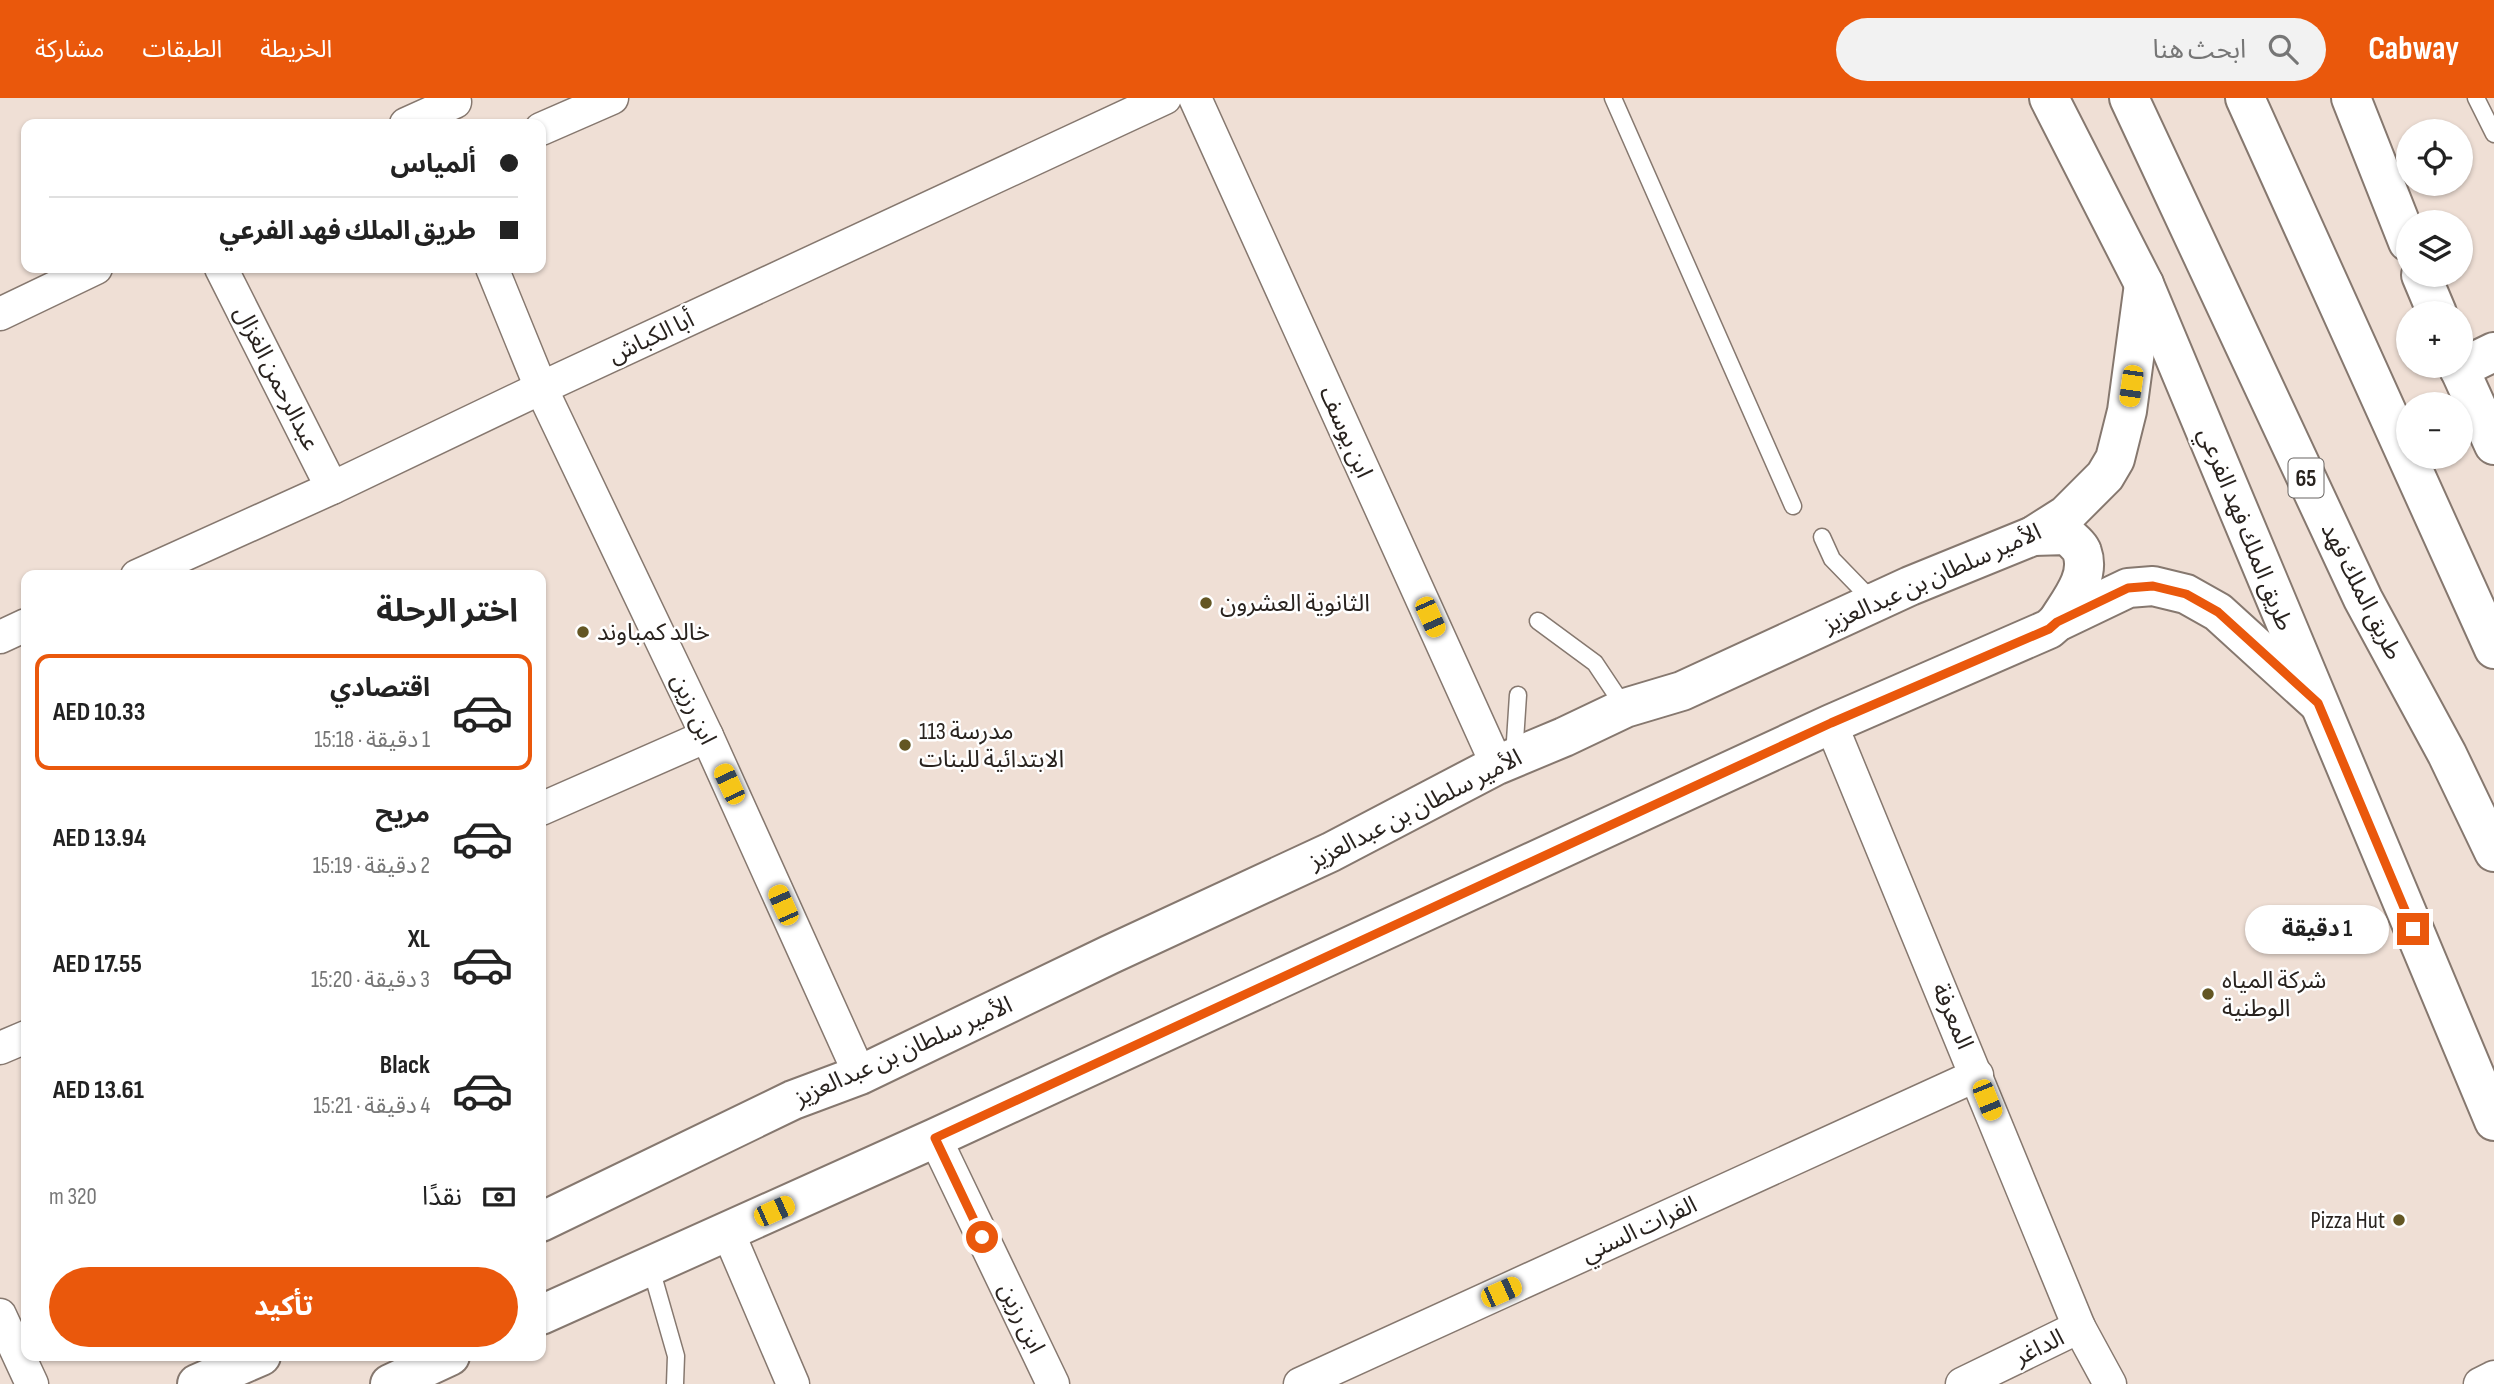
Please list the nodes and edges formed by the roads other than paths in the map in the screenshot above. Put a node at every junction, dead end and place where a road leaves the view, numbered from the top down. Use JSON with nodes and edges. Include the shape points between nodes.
{"nodes":[{"id":1,"x":612,"y":98,"type":"edge"},
{"id":2,"x":1165,"y":98,"type":"edge"},
{"id":3,"x":1195,"y":98,"type":"edge"},
{"id":4,"x":1613,"y":98,"type":"edge"},
{"id":5,"x":2049,"y":98,"type":"edge"},
{"id":6,"x":2129,"y":98,"type":"edge"},
{"id":7,"x":2245,"y":98,"type":"edge"},
{"id":8,"x":2351,"y":98,"type":"edge"},
{"id":9,"x":2476,"y":98,"type":"edge"},
{"id":10,"x":454,"y":108,"type":"edge"},
{"id":11,"x":421,"y":119,"type":"edge"},
{"id":12,"x":546,"y":127,"type":"edge"},
{"id":13,"x":2494,"y":134,"type":"edge"},
{"id":14,"x":2396,"y":212,"type":"edge"},
{"id":15,"x":86,"y":273,"type":"edge"},
{"id":16,"x":224,"y":273,"type":"edge"},
{"id":17,"x":494,"y":273,"type":"edge"},
{"id":18,"x":2144,"y":284,"type":"junction"},
{"id":19,"x":0,"y":314,"type":"edge"},
{"id":20,"x":2494,"y":352,"type":"edge"},
{"id":21,"x":2473,"y":361,"type":"edge"},
{"id":22,"x":2463,"y":378,"type":"edge"},
{"id":23,"x":541,"y":388,"type":"junction"},
{"id":24,"x":2494,"y":445,"type":"edge"},
{"id":25,"x":332,"y":488,"type":"junction"},
{"id":26,"x":1793,"y":506,"type":"dead end"},
{"id":27,"x":2033,"y":536,"type":"junction"},
{"id":28,"x":1822,"y":537,"type":"dead end"},
{"id":29,"x":150,"y":570,"type":"edge"},
{"id":30,"x":1910,"y":586,"type":"junction"},
{"id":31,"x":1538,"y":621,"type":"dead end"},
{"id":32,"x":2057,"y":622,"type":"junction"},
{"id":33,"x":21,"y":627,"type":"edge"},
{"id":34,"x":0,"y":637,"type":"edge"},
{"id":35,"x":2494,"y":649,"type":"edge"},
{"id":36,"x":1518,"y":695,"type":"dead end"},
{"id":37,"x":2318,"y":703,"type":"junction"},
{"id":38,"x":1625,"y":708,"type":"junction"},
{"id":39,"x":1831,"y":723,"type":"junction"},
{"id":40,"x":707,"y":736,"type":"junction"},
{"id":41,"x":1506,"y":762,"type":"junction"},
{"id":42,"x":546,"y":806,"type":"edge"},
{"id":43,"x":2494,"y":852,"type":"edge"},
{"id":44,"x":21,"y":1039,"type":"edge"},
{"id":45,"x":0,"y":1048,"type":"edge"},
{"id":46,"x":860,"y":1075,"type":"junction"},
{"id":47,"x":1977,"y":1075,"type":"junction"},
{"id":48,"x":2494,"y":1121,"type":"edge"},
{"id":49,"x":935,"y":1138,"type":"junction"},
{"id":50,"x":546,"y":1220,"type":"edge"},
{"id":51,"x":727,"y":1232,"type":"junction"},
{"id":52,"x":650,"y":1265,"type":"junction"},
{"id":53,"x":546,"y":1313,"type":"edge"},
{"id":54,"x":0,"y":1315,"type":"edge"},
{"id":55,"x":2079,"y":1327,"type":"junction"},
{"id":56,"x":21,"y":1360,"type":"edge"},
{"id":57,"x":21,"y":1361,"type":"edge"},
{"id":58,"x":250,"y":1361,"type":"edge"},
{"id":59,"x":439,"y":1361,"type":"edge"},
{"id":60,"x":2494,"y":1377,"type":"edge"},
{"id":61,"x":32,"y":1384,"type":"edge"},
{"id":62,"x":197,"y":1384,"type":"edge"},
{"id":63,"x":390,"y":1384,"type":"edge"},
{"id":64,"x":675,"y":1384,"type":"edge"},
{"id":65,"x":793,"y":1384,"type":"edge"},
{"id":66,"x":1054,"y":1384,"type":"edge"},
{"id":67,"x":1300,"y":1384,"type":"edge"},
{"id":68,"x":1962,"y":1384,"type":"edge"},
{"id":69,"x":2110,"y":1384,"type":"edge"},
{"id":70,"x":2480,"y":1384,"type":"edge"}],
"edges":[{"from":1,"to":12,"type":"street"},
{"from":2,"to":23,"type":"street","name":"أبا الكباش"},
{"from":3,"to":41,"type":"street","name":"ابن يوسف"},
{"from":4,"to":26,"type":"lane"},
{"from":5,"to":18,"type":"main road","name":"طريق الملك فهد الفرعي"},
{"from":6,"to":43,"type":"main road","name":"طريق الملك فهد","number":"65","via":[[2363,599],[2448,754]]},
{"from":7,"to":35,"type":"main road"},
{"from":8,"to":14,"type":"main road"},
{"from":9,"to":13,"type":"lane"},
{"from":10,"to":11,"type":"street"},
{"from":15,"to":19,"type":"street"},
{"from":16,"to":25,"type":"street","name":"عبدالرحمن الغزال"},
{"from":17,"to":23,"type":"street","name":"ابن رزين"},
{"from":18,"to":27,"type":"main road","name":"الأمير سلطان بن عبدالعزيز","via":[[2127,411],[2115,459],[2105,476],[2066,515]]},
{"from":18,"to":37,"type":"main road","name":"طريق الملك فهد الفرعي"},
{"from":20,"to":21,"type":"main road"},
{"from":22,"to":24,"type":"main road"},
{"from":23,"to":25,"type":"street","name":"أبا الكباش"},
{"from":23,"to":40,"type":"street","name":"ابن رزين"},
{"from":25,"to":29,"type":"street","name":"أبا الكباش"},
{"from":27,"to":30,"type":"main road","name":"الأمير سلطان بن عبدالعزيز"},
{"from":27,"to":32,"type":"main road","via":[[2067,535],[2082,550],[2084,573]]},
{"from":28,"to":30,"type":"lane","via":[[1832,559],[1865,593]]},
{"from":30,"to":38,"type":"main road","name":"الأمير سلطان بن عبدالعزيز","via":[[1682,691]]},
{"from":31,"to":38,"type":"lane","via":[[1595,663]]},
{"from":32,"to":37,"type":"main road","via":[[2128,588],[2153,586],[2186,594],[2218,612]]},
{"from":32,"to":39,"type":"main road"},
{"from":33,"to":34,"type":"street"},
{"from":36,"to":41,"type":"lane"},
{"from":37,"to":48,"type":"main road","name":"طريق الملك فهد الفرعي"},
{"from":38,"to":41,"type":"main road","name":"الأمير سلطان بن عبدالعزيز"},
{"from":39,"to":47,"type":"street","name":"المعرفة"},
{"from":39,"to":49,"type":"main road"},
{"from":40,"to":42,"type":"street"},
{"from":40,"to":46,"type":"street","name":"ابن رزين"},
{"from":41,"to":46,"type":"main road","name":"الأمير سلطان بن عبدالعزيز","via":[[1331,852]]},
{"from":44,"to":45,"type":"street"},
{"from":46,"to":50,"type":"main road","name":"الأمير سلطان بن عبدالعزيز","via":[[793,1100]]},
{"from":47,"to":55,"type":"street","name":"المعرفة"},
{"from":47,"to":67,"type":"street","name":"الفرات السني"},
{"from":49,"to":51,"type":"main road"},
{"from":49,"to":66,"type":"street","name":"ابن رزين"},
{"from":51,"to":52,"type":"main road"},
{"from":51,"to":65,"type":"street"},
{"from":52,"to":53,"type":"main road"},
{"from":52,"to":64,"type":"lane","via":[[676,1356]]},
{"from":54,"to":56,"type":"street"},
{"from":55,"to":68,"type":"street","name":"الداغر"},
{"from":55,"to":69,"type":"street","name":"المعرفة"},
{"from":57,"to":61,"type":"street"},
{"from":58,"to":62,"type":"main road"},
{"from":59,"to":63,"type":"main road"},
{"from":60,"to":70,"type":"street"}]}
